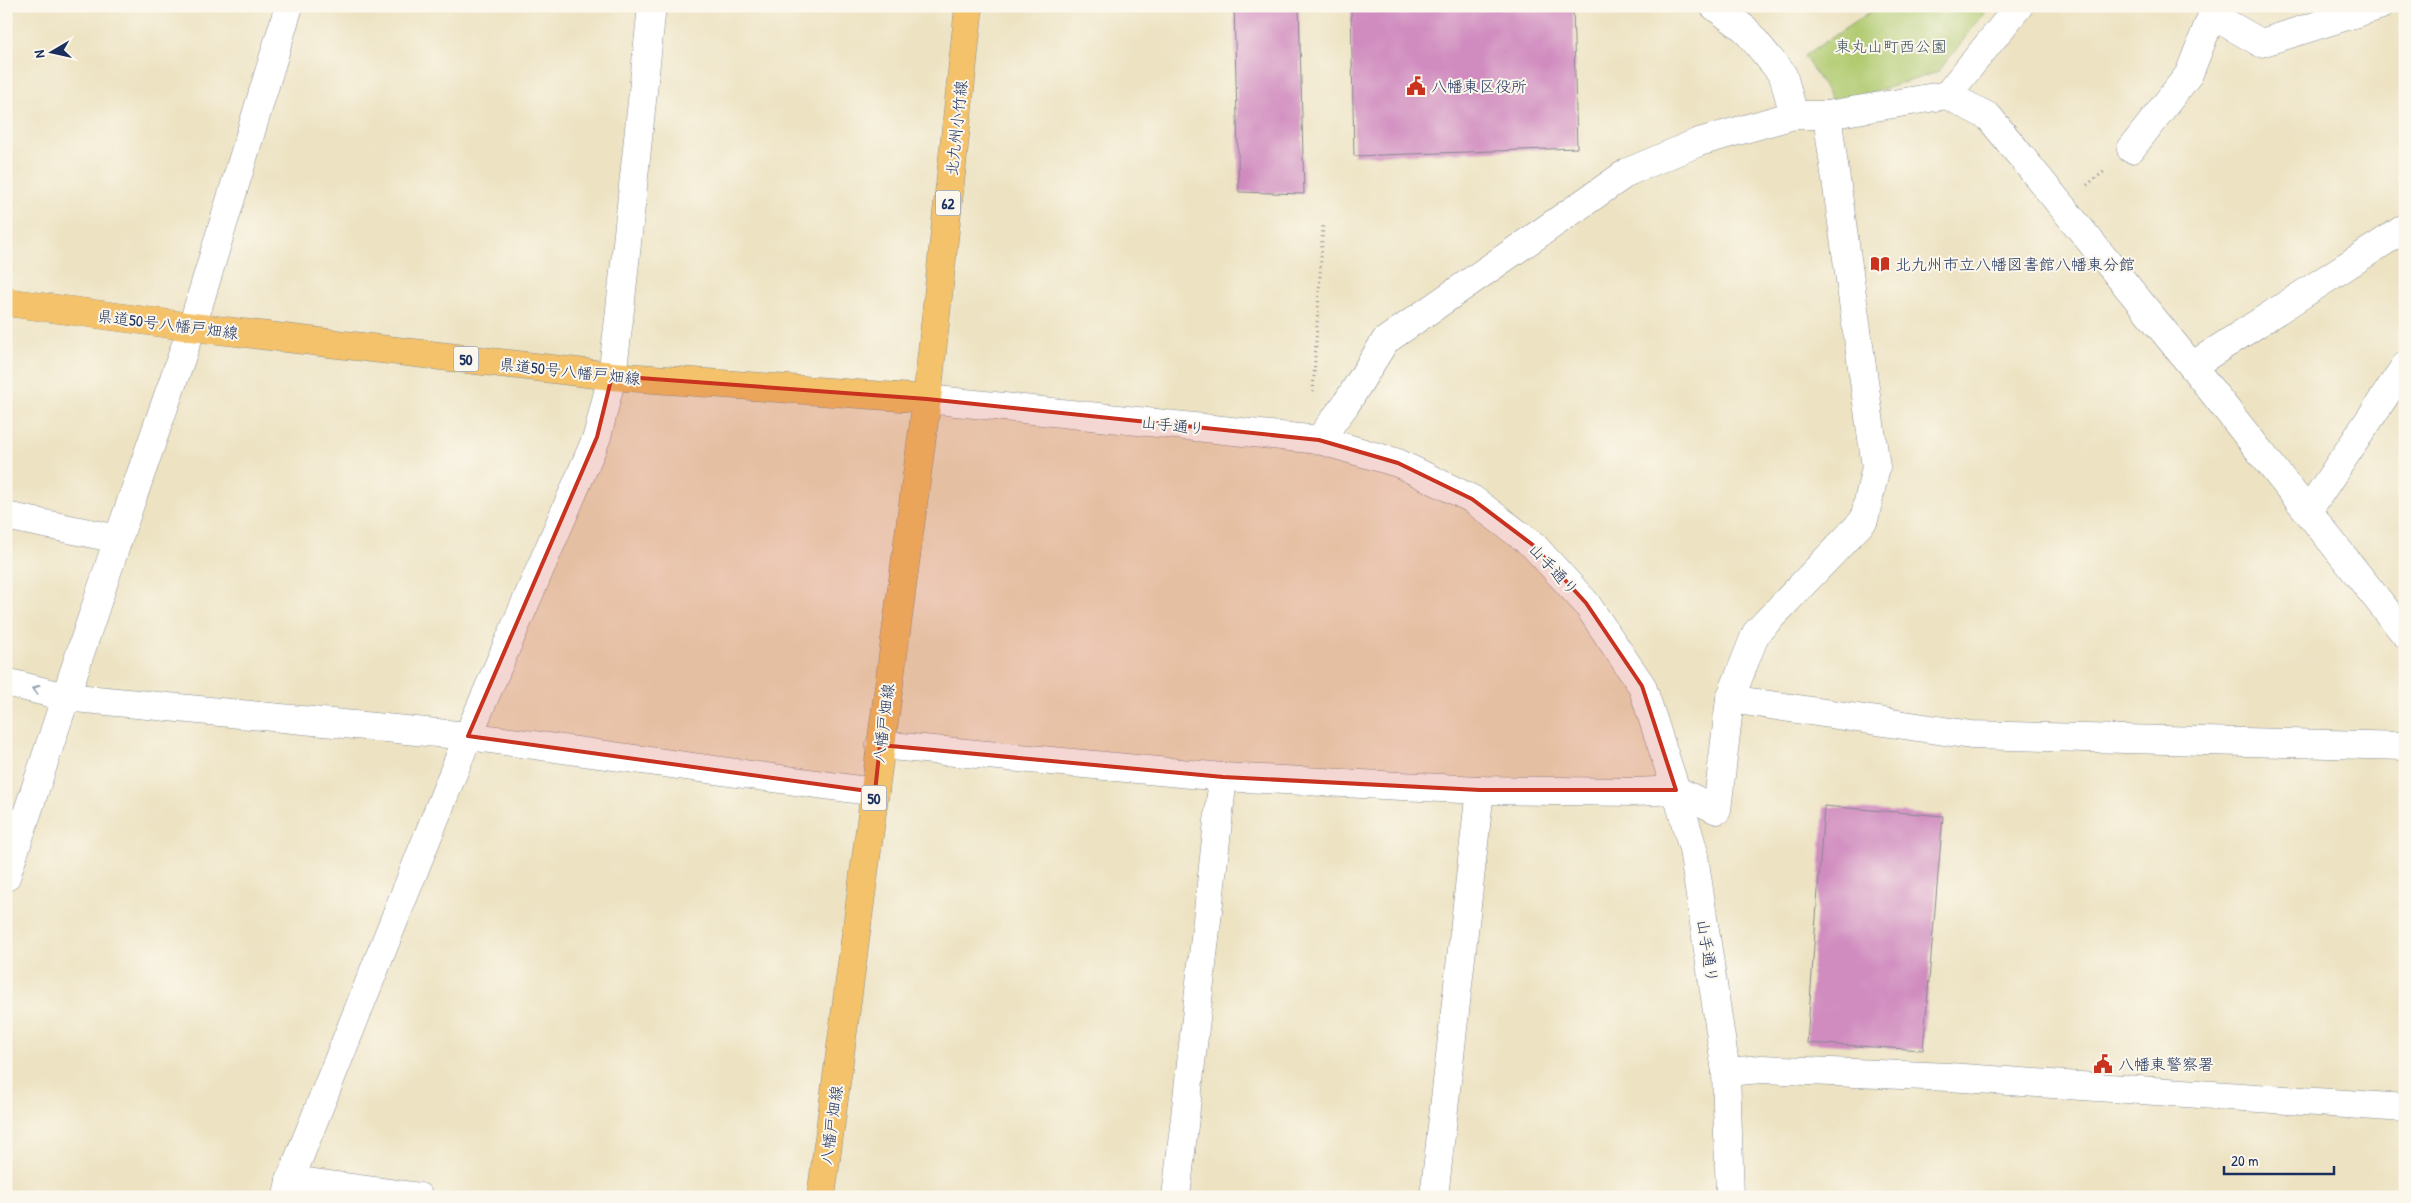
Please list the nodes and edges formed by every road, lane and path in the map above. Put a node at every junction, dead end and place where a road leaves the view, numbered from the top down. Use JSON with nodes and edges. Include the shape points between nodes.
{"nodes":[{"id":1,"x":289,"y":6,"type":"edge"},
{"id":2,"x":652,"y":6,"type":"edge"},
{"id":3,"x":969,"y":6,"type":"edge"},
{"id":4,"x":1714,"y":6,"type":"edge"},
{"id":5,"x":2019,"y":6,"type":"edge"},
{"id":6,"x":2379,"y":6,"type":"edge"},
{"id":7,"x":2214,"y":11,"type":"edge"},
{"id":8,"x":1948,"y":95,"type":"junction"},
{"id":9,"x":1794,"y":115,"type":"junction"},
{"id":10,"x":1827,"y":115,"type":"junction"},
{"id":11,"x":2131,"y":149,"type":"joint"},
{"id":12,"x":2061,"y":205,"type":"junction"},
{"id":13,"x":1323,"y":226,"type":"dead end"},
{"id":14,"x":2405,"y":228,"type":"edge"},
{"id":15,"x":6,"y":302,"type":"edge"},
{"id":16,"x":192,"y":327,"type":"junction"},
{"id":17,"x":2192,"y":366,"type":"junction"},
{"id":18,"x":2405,"y":366,"type":"edge"},
{"id":19,"x":612,"y":376,"type":"junction"},
{"id":20,"x":1312,"y":394,"type":"dead end"},
{"id":21,"x":927,"y":399,"type":"junction"},
{"id":22,"x":1319,"y":440,"type":"junction"},
{"id":23,"x":2308,"y":512,"type":"junction"},
{"id":24,"x":6,"y":516,"type":"edge"},
{"id":25,"x":118,"y":540,"type":"junction"},
{"id":26,"x":2405,"y":634,"type":"edge"},
{"id":27,"x":6,"y":682,"type":"edge"},
{"id":28,"x":66,"y":697,"type":"junction"},
{"id":29,"x":1730,"y":699,"type":"junction"},
{"id":30,"x":468,"y":736,"type":"junction"},
{"id":31,"x":880,"y":745,"type":"junction"},
{"id":32,"x":2405,"y":746,"type":"edge"},
{"id":33,"x":1223,"y":776,"type":"junction"},
{"id":34,"x":1480,"y":790,"type":"junction"},
{"id":35,"x":1676,"y":790,"type":"junction"},
{"id":36,"x":875,"y":792,"type":"junction"},
{"id":37,"x":6,"y":877,"type":"edge"},
{"id":38,"x":1726,"y":1072,"type":"junction"},
{"id":39,"x":2405,"y":1108,"type":"edge"},
{"id":40,"x":288,"y":1189,"type":"edge"},
{"id":41,"x":419,"y":1197,"type":"edge"},
{"id":42,"x":821,"y":1197,"type":"edge"},
{"id":43,"x":1176,"y":1197,"type":"edge"},
{"id":44,"x":1434,"y":1197,"type":"edge"},
{"id":45,"x":1730,"y":1197,"type":"edge"}],
"edges":[{"from":1,"to":16,"type":"street"},
{"from":2,"to":19,"type":"street"},
{"from":3,"to":21,"type":"main road","name":"北九州小竹線","number":"62"},
{"from":4,"to":9,"type":"street","via":[[1745,29],[1783,75]]},
{"from":5,"to":8,"type":"street"},
{"from":6,"to":7,"type":"street","via":[[2261,43]]},
{"from":7,"to":11,"type":"street","via":[[2189,74]]},
{"from":8,"to":10,"type":"street"},
{"from":8,"to":12,"type":"street","via":[[1989,117]]},
{"from":9,"to":10,"type":"street"},
{"from":9,"to":22,"type":"street","via":[[1699,142],[1628,172],[1385,341]]},
{"from":10,"to":29,"type":"street","via":[[1876,466],[1864,520],[1756,633]]},
{"from":11,"to":12,"type":"path"},
{"from":12,"to":17,"type":"street"},
{"from":13,"to":20,"type":"path"},
{"from":14,"to":17,"type":"street"},
{"from":15,"to":16,"type":"main road","name":"県道50号八幡戸畑線","number":"50"},
{"from":16,"to":19,"type":"main road","name":"県道50号八幡戸畑線","number":"50"},
{"from":16,"to":25,"type":"street"},
{"from":17,"to":23,"type":"street"},
{"from":18,"to":23,"type":"street"},
{"from":19,"to":21,"type":"main road","name":"県道50号八幡戸畑線","number":"50"},
{"from":19,"to":30,"type":"street","via":[[597,437]]},
{"from":21,"to":22,"type":"street","name":"山手通り"},
{"from":21,"to":31,"type":"main road","name":"八幡戸畑線","number":"50"},
{"from":22,"to":35,"type":"street","name":"山手通り","via":[[1406,467],[1472,499],[1533,545],[1586,603],[1642,686]]},
{"from":23,"to":26,"type":"street"},
{"from":24,"to":25,"type":"street"},
{"from":25,"to":28,"type":"street"},
{"from":28,"to":27,"type":"street","one_way":true},
{"from":28,"to":30,"type":"street"},
{"from":28,"to":37,"type":"street"},
{"from":29,"to":32,"type":"street","via":[[1971,735]]},
{"from":29,"to":35,"type":"street","via":[[1717,810]]},
{"from":30,"to":36,"type":"street"},
{"from":30,"to":40,"type":"street"},
{"from":31,"to":33,"type":"street"},
{"from":31,"to":36,"type":"main road","name":"八幡戸畑線","number":"50"},
{"from":33,"to":34,"type":"street"},
{"from":33,"to":43,"type":"street"},
{"from":34,"to":35,"type":"street"},
{"from":34,"to":44,"type":"street"},
{"from":35,"to":38,"type":"street","name":"山手通り","via":[[1693,849]]},
{"from":36,"to":42,"type":"main road","name":"八幡戸畑線","number":"50"},
{"from":38,"to":39,"type":"street","via":[[1762,1069],[1949,1077]]},
{"from":38,"to":45,"type":"street","name":"山手通り"},
{"from":40,"to":41,"type":"street"}]}
